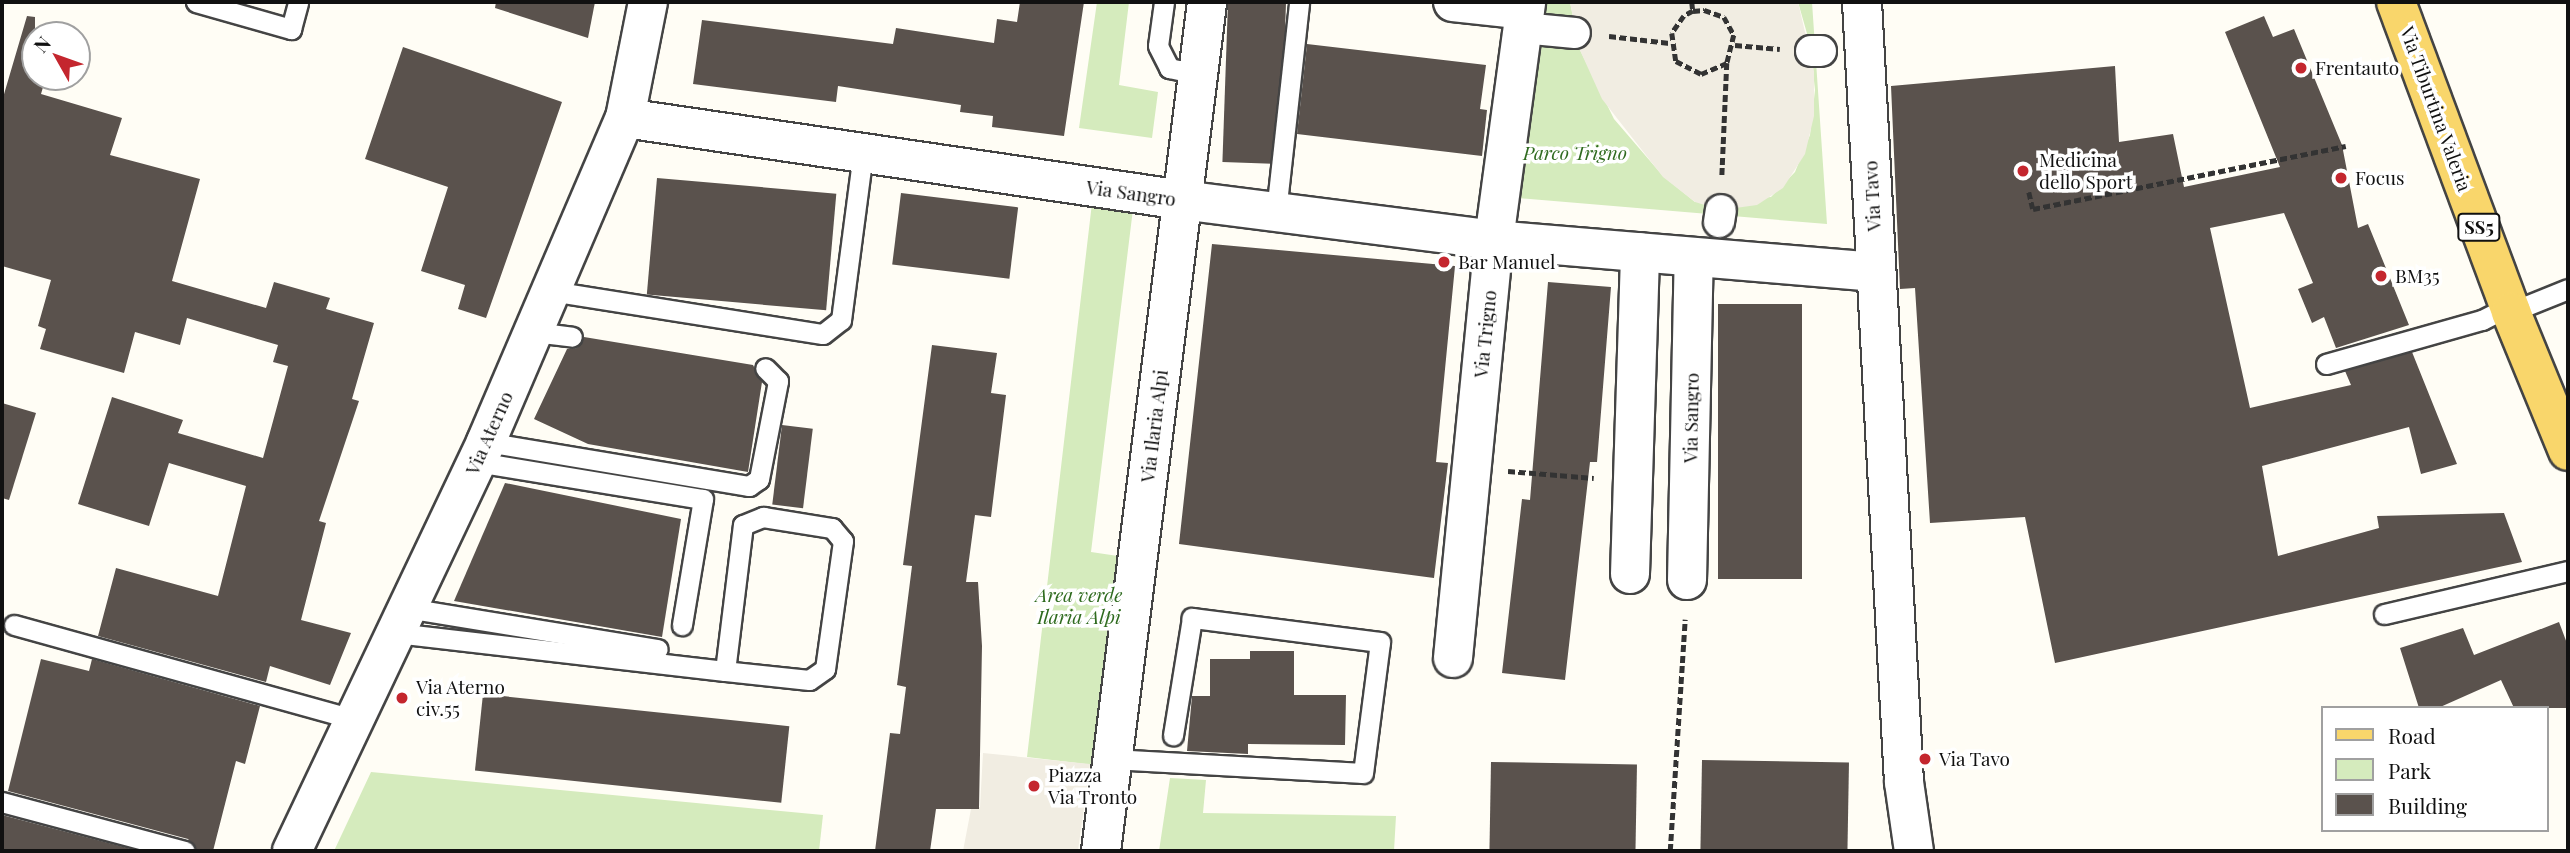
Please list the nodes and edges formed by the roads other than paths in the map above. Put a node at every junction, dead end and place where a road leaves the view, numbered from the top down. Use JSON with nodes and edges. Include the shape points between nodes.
{"nodes":[{"id":1,"x":196,"y":2,"type":"edge"},
{"id":2,"x":298,"y":2,"type":"edge"},
{"id":3,"x":648,"y":2,"type":"edge"},
{"id":4,"x":1164,"y":2,"type":"edge"},
{"id":5,"x":1207,"y":2,"type":"edge"},
{"id":6,"x":1299,"y":2,"type":"edge"},
{"id":7,"x":1453,"y":2,"type":"edge"},
{"id":8,"x":1862,"y":2,"type":"edge"},
{"id":9,"x":2396,"y":2,"type":"edge"},
{"id":10,"x":1528,"y":14,"type":"edge"},
{"id":11,"x":1575,"y":33,"type":"road end"},
{"id":12,"x":1198,"y":74,"type":"junction"},
{"id":13,"x":625,"y":118,"type":"junction"},
{"id":14,"x":863,"y":153,"type":"junction"},
{"id":15,"x":1182,"y":200,"type":"junction"},
{"id":16,"x":1276,"y":212,"type":"junction"},
{"id":17,"x":1494,"y":240,"type":"junction"},
{"id":18,"x":1640,"y":252,"type":"junction"},
{"id":19,"x":1695,"y":257,"type":"junction"},
{"id":20,"x":1875,"y":272,"type":"junction"},
{"id":21,"x":2568,"y":289,"type":"edge"},
{"id":22,"x":551,"y":291,"type":"junction"},
{"id":23,"x":2510,"y":309,"type":"junction"},
{"id":24,"x":534,"y":331,"type":"junction"},
{"id":25,"x":572,"y":337,"type":"dead end"},
{"id":26,"x":2326,"y":364,"type":"dead end"},
{"id":27,"x":765,"y":368,"type":"dead end"},
{"id":28,"x":2568,"y":451,"type":"edge"},
{"id":29,"x":482,"y":452,"type":"junction"},
{"id":30,"x":2568,"y":571,"type":"edge"},
{"id":31,"x":1630,"y":574,"type":"dead end"},
{"id":32,"x":1687,"y":587,"type":"road end"},
{"id":33,"x":2384,"y":614,"type":"dead end"},
{"id":34,"x":402,"y":621,"type":"junction"},
{"id":35,"x":14,"y":625,"type":"dead end"},
{"id":36,"x":682,"y":625,"type":"dead end"},
{"id":37,"x":658,"y":649,"type":"dead end"},
{"id":38,"x":1454,"y":658,"type":"dead end"},
{"id":39,"x":725,"y":670,"type":"junction"},
{"id":40,"x":354,"y":719,"type":"junction"},
{"id":41,"x":1173,"y":735,"type":"dead end"},
{"id":42,"x":1112,"y":759,"type":"junction"},
{"id":43,"x":2,"y":802,"type":"edge"},
{"id":44,"x":185,"y":851,"type":"edge"},
{"id":45,"x":292,"y":851,"type":"edge"},
{"id":46,"x":1101,"y":851,"type":"edge"},
{"id":47,"x":1914,"y":851,"type":"edge"}],
"edges":[{"from":1,"to":2,"type":"lane","via":[[291,29]]},
{"from":3,"to":13,"type":"street","name":"Via Aterno"},
{"from":4,"to":12,"type":"lane","via":[[1158,46],[1169,68]]},
{"from":5,"to":12,"type":"street","name":"Via Ilaria Alpi"},
{"from":6,"to":16,"type":"lane"},
{"from":7,"to":10,"type":"street"},
{"from":8,"to":20,"type":"street","name":"Via Tavo"},
{"from":9,"to":23,"type":"main road","name":"Via Tiburtina Valeria","number":"SS5"},
{"from":10,"to":11,"type":"street"},
{"from":10,"to":17,"type":"street","name":"Via Trigno"},
{"from":12,"to":15,"type":"street","name":"Via Ilaria Alpi"},
{"from":13,"to":14,"type":"street","name":"Via Sangro"},
{"from":13,"to":22,"type":"street","name":"Via Aterno"},
{"from":14,"to":15,"type":"street","name":"Via Sangro"},
{"from":14,"to":22,"type":"lane","via":[[841,320],[823,334]]},
{"from":15,"to":16,"type":"street","name":"Via Sangro"},
{"from":15,"to":42,"type":"street","name":"Via Ilaria Alpi"},
{"from":16,"to":17,"type":"street","name":"Via Sangro"},
{"from":17,"to":18,"type":"street","name":"Via Sangro"},
{"from":17,"to":38,"type":"street","name":"Via Trigno"},
{"from":18,"to":19,"type":"street","name":"Via Sangro"},
{"from":18,"to":31,"type":"street"},
{"from":19,"to":20,"type":"street","name":"Via Sangro"},
{"from":19,"to":32,"type":"street","name":"Via Sangro"},
{"from":20,"to":47,"type":"street","name":"Via Tavo","via":[[1904,782]]},
{"from":21,"to":23,"type":"lane"},
{"from":22,"to":24,"type":"street","name":"Via Aterno"},
{"from":23,"to":26,"type":"lane"},
{"from":23,"to":28,"type":"main road","name":"Via Tiburtina Valeria","number":"SS5"},
{"from":24,"to":25,"type":"lane"},
{"from":24,"to":29,"type":"street","name":"Via Aterno"},
{"from":27,"to":29,"type":"lane","via":[[778,381],[758,479],[749,486]]},
{"from":29,"to":34,"type":"street","name":"Via Aterno"},
{"from":29,"to":36,"type":"lane","via":[[703,499]]},
{"from":30,"to":33,"type":"lane"},
{"from":34,"to":37,"type":"lane"},
{"from":34,"to":39,"type":"lane"},
{"from":34,"to":40,"type":"street","name":"Via Aterno"},
{"from":35,"to":40,"type":"lane"},
{"from":39,"to":39,"type":"lane","via":[[743,525],[762,517],[832,528],[843,541],[825,669],[809,680]]},
{"from":40,"to":45,"type":"street","name":"Via Aterno"},
{"from":41,"to":42,"type":"lane","via":[[1192,618],[1380,642],[1363,774]]},
{"from":42,"to":46,"type":"street","name":"Via Ilaria Alpi"},
{"from":43,"to":44,"type":"lane"}]}
